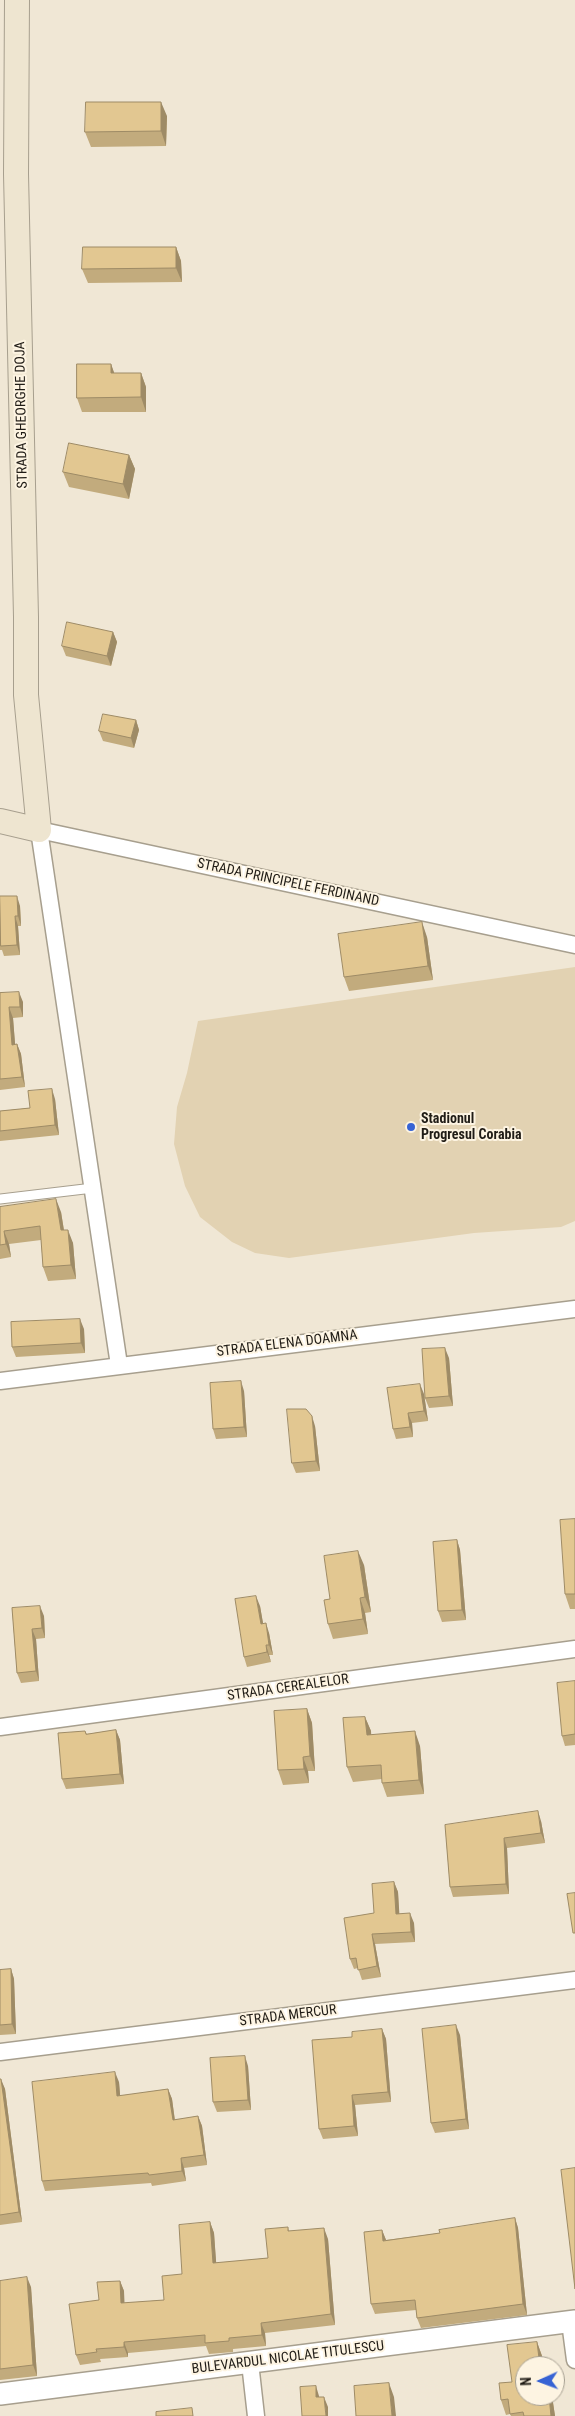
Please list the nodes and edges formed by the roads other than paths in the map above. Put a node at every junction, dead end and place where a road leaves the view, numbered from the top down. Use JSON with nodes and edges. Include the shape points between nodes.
{"nodes":[{"id":1,"x":17,"y":0,"type":"edge"},
{"id":2,"x":0,"y":822,"type":"edge"},
{"id":3,"x":39,"y":830,"type":"junction"},
{"id":4,"x":575,"y":945,"type":"edge"},
{"id":5,"x":93,"y":1188,"type":"junction"},
{"id":6,"x":0,"y":1199,"type":"edge"},
{"id":7,"x":575,"y":1308,"type":"edge"},
{"id":8,"x":119,"y":1365,"type":"junction"},
{"id":9,"x":0,"y":1381,"type":"edge"},
{"id":10,"x":575,"y":1649,"type":"edge"},
{"id":11,"x":0,"y":1727,"type":"edge"},
{"id":12,"x":575,"y":1980,"type":"edge"},
{"id":13,"x":0,"y":2052,"type":"edge"},
{"id":14,"x":572,"y":2321,"type":"edge"},
{"id":15,"x":575,"y":2360,"type":"edge"},
{"id":16,"x":250,"y":2362,"type":"junction"},
{"id":17,"x":0,"y":2394,"type":"edge"},
{"id":18,"x":256,"y":2416,"type":"edge"}],
"edges":[{"from":1,"to":3,"type":"main road","name":"STRADA GHEORGHE DOJA","via":[[16,174],[26,695]]},
{"from":2,"to":3,"type":"main road","name":"STRADA PRINCIPELE FERDINAND"},
{"from":3,"to":4,"type":"street","name":"STRADA PRINCIPELE FERDINAND"},
{"from":3,"to":5,"type":"street"},
{"from":5,"to":6,"type":"lane"},
{"from":5,"to":8,"type":"street"},
{"from":7,"to":8,"type":"street","name":"STRADA ELENA DOAMNA"},
{"from":8,"to":9,"type":"street","name":"STRADA ELENA DOAMNA"},
{"from":10,"to":11,"type":"street","name":"STRADA CEREALELOR"},
{"from":12,"to":13,"type":"street","name":"STRADA MERCUR"},
{"from":14,"to":15,"type":"street"},
{"from":14,"to":16,"type":"street","name":"BULEVARDUL NICOLAE TITULESCU"},
{"from":16,"to":17,"type":"street","name":"BULEVARDUL NICOLAE TITULESCU"},
{"from":16,"to":18,"type":"street"}]}
